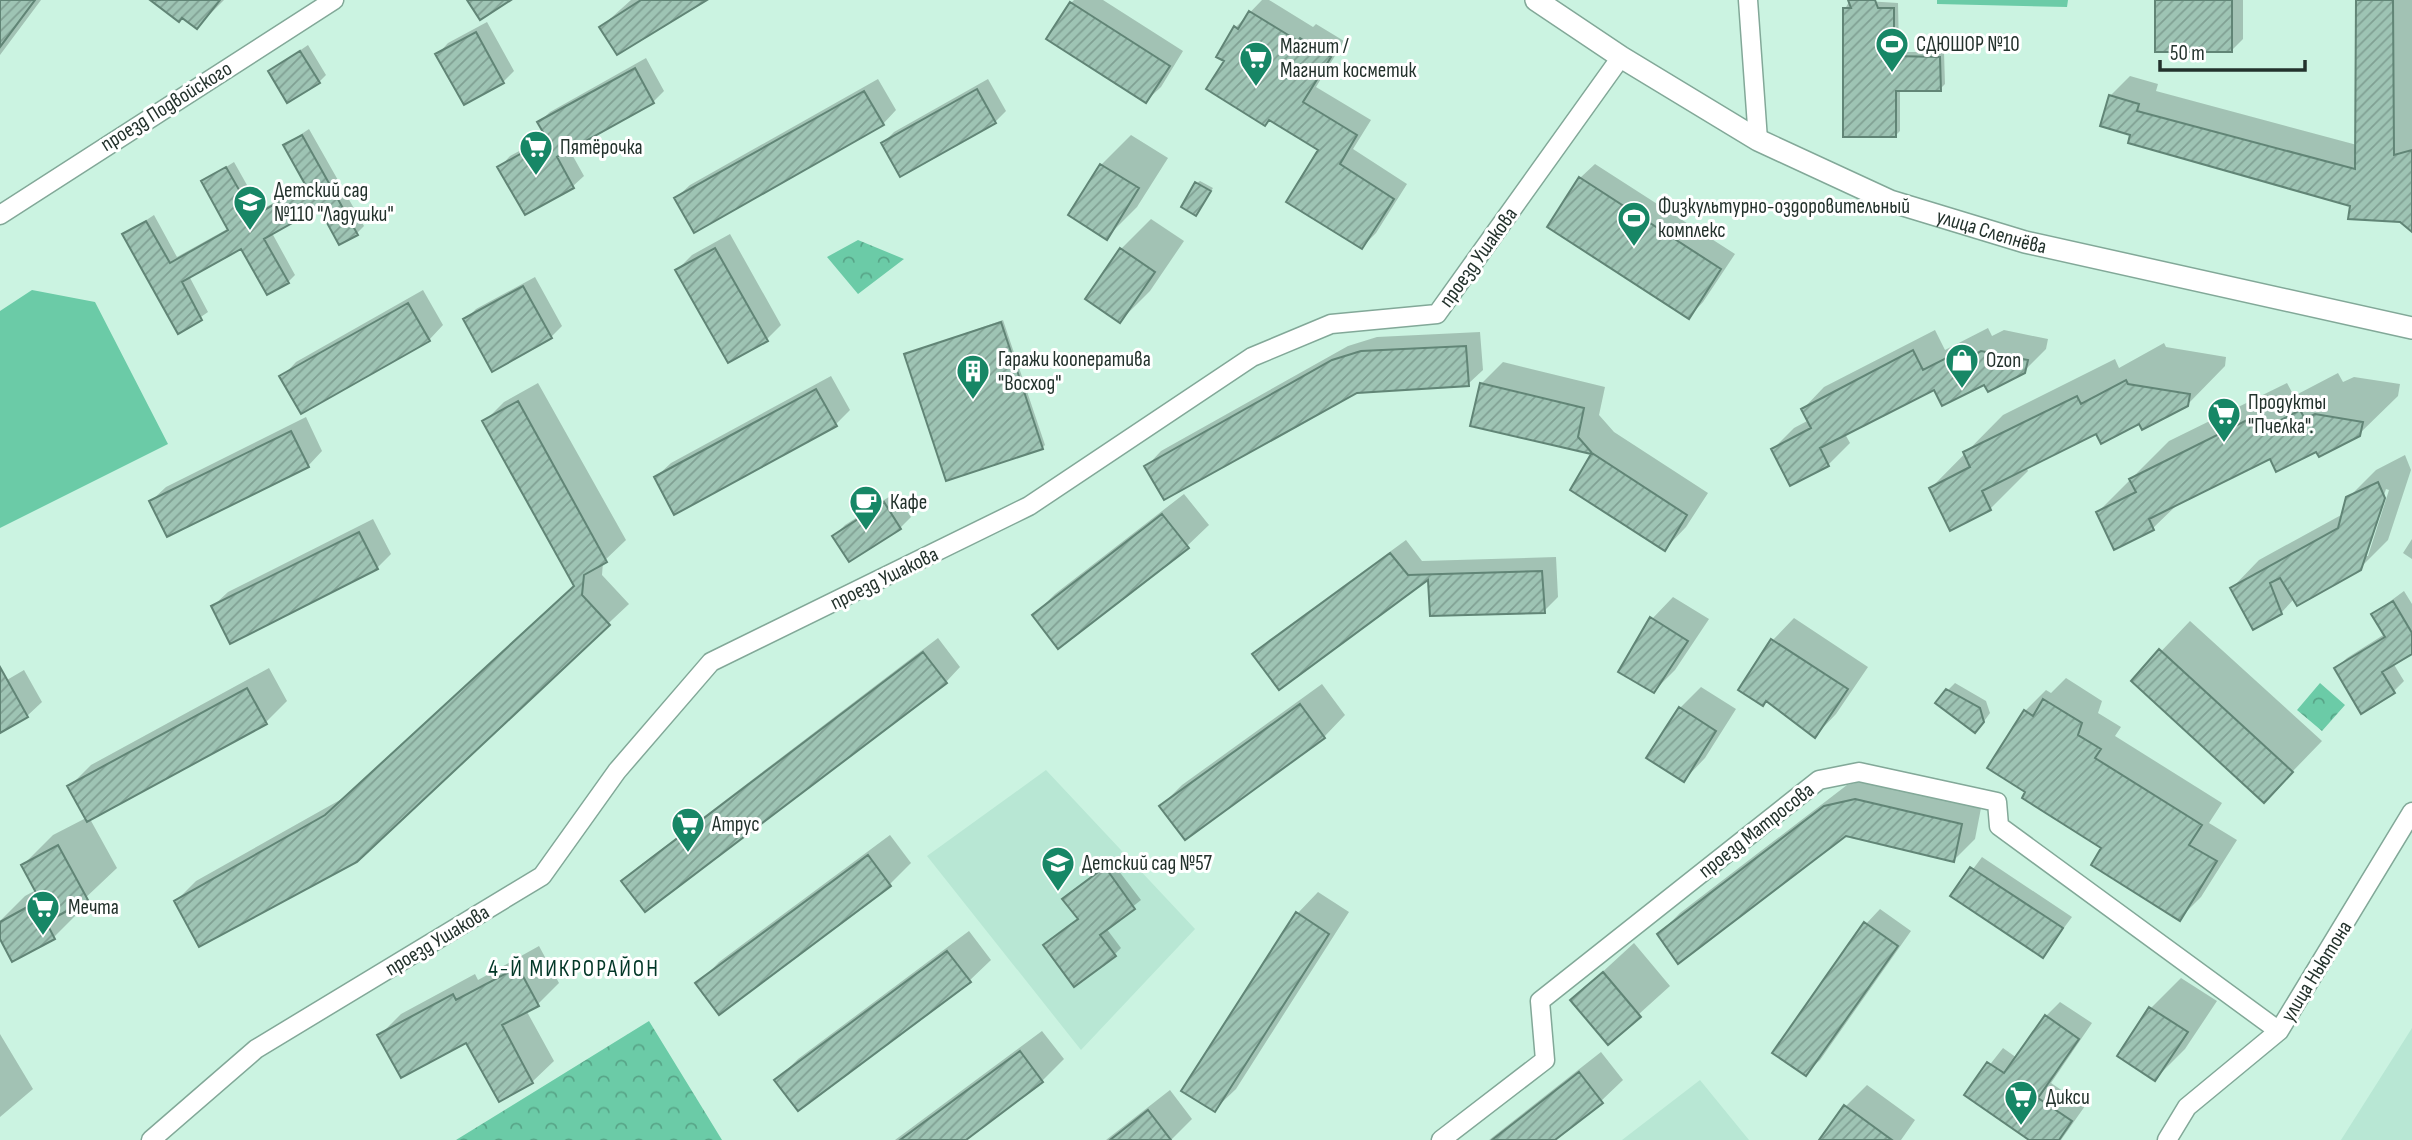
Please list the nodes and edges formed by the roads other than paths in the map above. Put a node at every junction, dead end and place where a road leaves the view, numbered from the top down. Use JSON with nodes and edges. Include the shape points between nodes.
{"nodes":[{"id":1,"x":334,"y":0,"type":"edge"},
{"id":2,"x":1536,"y":0,"type":"edge"},
{"id":3,"x":1748,"y":0,"type":"edge"},
{"id":4,"x":1621,"y":57,"type":"junction"},
{"id":5,"x":1758,"y":140,"type":"junction"},
{"id":6,"x":0,"y":215,"type":"edge"},
{"id":7,"x":2412,"y":328,"type":"edge"},
{"id":8,"x":2412,"y":812,"type":"edge"},
{"id":9,"x":2279,"y":1031,"type":"junction"},
{"id":10,"x":150,"y":1140,"type":"edge"},
{"id":11,"x":1441,"y":1140,"type":"edge"},
{"id":12,"x":2167,"y":1140,"type":"edge"}],
"edges":[{"from":1,"to":6,"type":"street","name":"проезд Подвойского"},
{"from":2,"to":4,"type":"street","name":"улица Слепнёва"},
{"from":3,"to":5,"type":"street"},
{"from":4,"to":5,"type":"street","name":"улица Слепнёва"},
{"from":4,"to":10,"type":"street","name":"проезд Ушакова","via":[[1437,314],[1331,324],[1252,357],[1029,506],[711,662],[617,771],[542,876],[256,1049]]},
{"from":5,"to":7,"type":"street","name":"улица Слепнёва","via":[[1890,201],[1990,232]]},
{"from":8,"to":9,"type":"street","name":"улица Ньютона"},
{"from":9,"to":11,"type":"street","name":"проезд Матросова","via":[[1999,827],[1997,802],[1859,772],[1819,780],[1540,1001],[1545,1060]]},
{"from":9,"to":12,"type":"street","name":"улица Ньютона","via":[[2187,1107]]}]}
